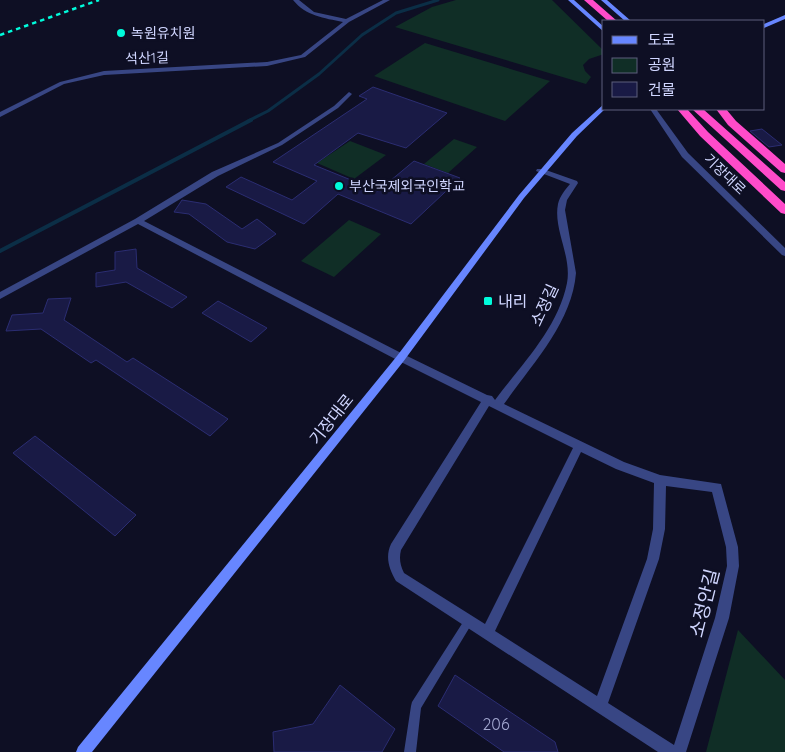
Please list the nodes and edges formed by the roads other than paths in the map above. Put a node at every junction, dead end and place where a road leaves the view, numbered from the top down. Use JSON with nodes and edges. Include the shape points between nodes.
{"nodes":[{"id":1,"x":296,"y":0,"type":"edge"},
{"id":2,"x":387,"y":0,"type":"edge"},
{"id":3,"x":571,"y":0,"type":"edge"},
{"id":4,"x":588,"y":0,"type":"edge"},
{"id":5,"x":604,"y":0,"type":"edge"},
{"id":6,"x":601,"y":12,"type":"junction"},
{"id":7,"x":619,"y":14,"type":"junction"},
{"id":8,"x":785,"y":18,"type":"edge"},
{"id":9,"x":607,"y":20,"type":"edge"},
{"id":10,"x":612,"y":20,"type":"edge"},
{"id":11,"x":627,"y":20,"type":"edge"},
{"id":12,"x":633,"y":20,"type":"edge"},
{"id":13,"x":347,"y":21,"type":"junction"},
{"id":14,"x":765,"y":26,"type":"edge"},
{"id":15,"x":602,"y":29,"type":"edge"},
{"id":16,"x":349,"y":94,"type":"dead end"},
{"id":17,"x":602,"y":108,"type":"edge"},
{"id":18,"x":655,"y":110,"type":"edge"},
{"id":19,"x":683,"y":110,"type":"edge"},
{"id":20,"x":698,"y":110,"type":"edge"},
{"id":21,"x":723,"y":110,"type":"edge"},
{"id":22,"x":724,"y":110,"type":"edge"},
{"id":23,"x":0,"y":115,"type":"edge"},
{"id":24,"x":785,"y":157,"type":"edge"},
{"id":25,"x":785,"y":170,"type":"edge"},
{"id":26,"x":540,"y":171,"type":"junction"},
{"id":27,"x":785,"y":188,"type":"edge"},
{"id":28,"x":785,"y":210,"type":"edge"},
{"id":29,"x":138,"y":221,"type":"junction"},
{"id":30,"x":785,"y":253,"type":"edge"},
{"id":31,"x":0,"y":296,"type":"edge"},
{"id":32,"x":402,"y":358,"type":"junction"},
{"id":33,"x":493,"y":402,"type":"junction"},
{"id":34,"x":578,"y":446,"type":"junction"},
{"id":35,"x":660,"y":480,"type":"junction"},
{"id":36,"x":468,"y":622,"type":"junction"},
{"id":37,"x":487,"y":634,"type":"junction"},
{"id":38,"x":600,"y":707,"type":"junction"},
{"id":39,"x":83,"y":752,"type":"edge"},
{"id":40,"x":410,"y":752,"type":"edge"},
{"id":41,"x":671,"y":752,"type":"edge"},
{"id":42,"x":678,"y":752,"type":"edge"}],
"edges":[{"from":1,"to":13,"type":"street","via":[[301,7],[317,16]]},
{"from":2,"to":13,"type":"street"},
{"from":3,"to":15,"type":"main road"},
{"from":4,"to":6,"type":"highway"},
{"from":5,"to":7,"type":"main road"},
{"from":6,"to":9,"type":"highway"},
{"from":6,"to":10,"type":"highway"},
{"from":7,"to":11,"type":"main road"},
{"from":7,"to":12,"type":"main road"},
{"from":8,"to":14,"type":"main road"},
{"from":13,"to":23,"type":"street","name":"석산1길","via":[[303,56],[267,64],[104,73],[62,83]]},
{"from":16,"to":29,"type":"street","via":[[336,107],[280,144],[215,174]]},
{"from":17,"to":26,"type":"main road","name":"기장대로"},
{"from":18,"to":30,"type":"street","name":"기장대로","via":[[685,155]]},
{"from":19,"to":28,"type":"highway"},
{"from":20,"to":27,"type":"highway"},
{"from":21,"to":25,"type":"highway","via":[[732,124]]},
{"from":22,"to":24,"type":"highway","via":[[743,121]]},
{"from":26,"to":32,"type":"main road","name":"기장대로"},
{"from":26,"to":33,"type":"street","name":"소정길","via":[[574,183],[564,197],[561,210],[573,268],[570,285],[557,320]]},
{"from":29,"to":31,"type":"street"},
{"from":29,"to":32,"type":"street","name":"소정안길"},
{"from":32,"to":33,"type":"street","name":"소정안길"},
{"from":32,"to":39,"type":"main road","name":"기장대로"},
{"from":33,"to":34,"type":"street","name":"소정안길"},
{"from":33,"to":36,"type":"street","via":[[395,548],[393,557],[400,577]]},
{"from":34,"to":35,"type":"street","name":"소정안길"},
{"from":34,"to":37,"type":"street"},
{"from":35,"to":38,"type":"street","via":[[660,528],[653,559]]},
{"from":35,"to":42,"type":"street","name":"소정안길","via":[[717,488],[732,547],[729,592]]},
{"from":36,"to":37,"type":"street"},
{"from":36,"to":40,"type":"lane","via":[[416,706]]},
{"from":37,"to":38,"type":"street"},
{"from":38,"to":41,"type":"street"}]}
